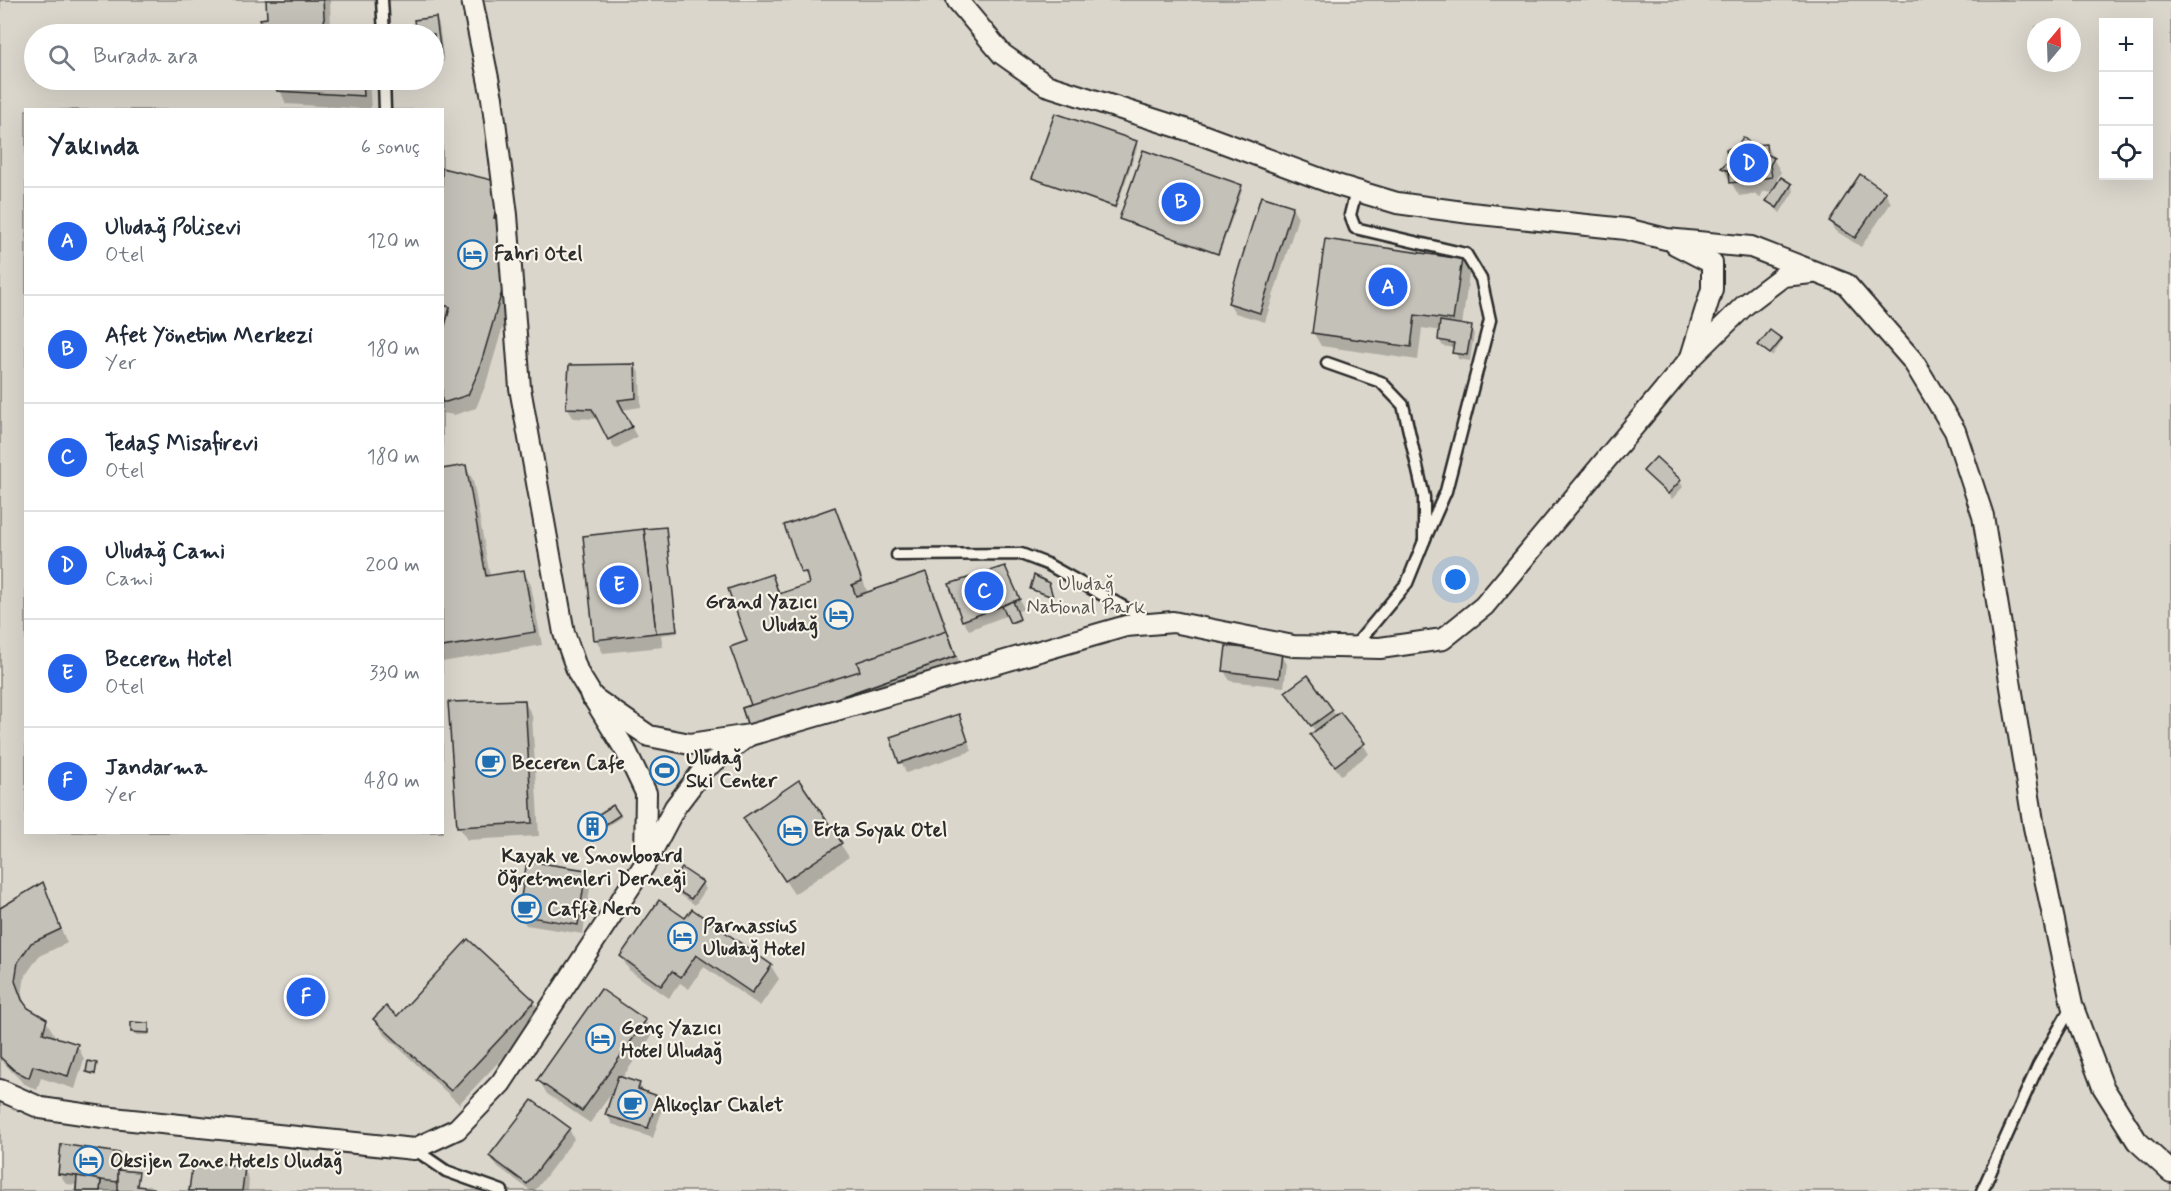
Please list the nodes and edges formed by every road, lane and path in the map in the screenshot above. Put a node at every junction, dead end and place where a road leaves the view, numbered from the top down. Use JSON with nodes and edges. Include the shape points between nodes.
{"nodes":[{"id":1,"x":382,"y":0,"type":"edge"},
{"id":2,"x":472,"y":0,"type":"edge"},
{"id":3,"x":957,"y":0,"type":"edge"},
{"id":4,"x":383,"y":24,"type":"edge"},
{"id":5,"x":384,"y":90,"type":"edge"},
{"id":6,"x":385,"y":108,"type":"edge"},
{"id":7,"x":1356,"y":191,"type":"junction"},
{"id":8,"x":1666,"y":239,"type":"junction"},
{"id":9,"x":1818,"y":272,"type":"junction"},
{"id":10,"x":1690,"y":359,"type":"junction"},
{"id":11,"x":1327,"y":363,"type":"dead end"},
{"id":12,"x":1424,"y":541,"type":"junction"},
{"id":13,"x":897,"y":555,"type":"dead end"},
{"id":14,"x":1154,"y":624,"type":"junction"},
{"id":15,"x":1354,"y":647,"type":"junction"},
{"id":16,"x":591,"y":696,"type":"junction"},
{"id":17,"x":750,"y":735,"type":"junction"},
{"id":18,"x":645,"y":864,"type":"junction"},
{"id":19,"x":2072,"y":1005,"type":"junction"},
{"id":20,"x":0,"y":1090,"type":"edge"},
{"id":21,"x":414,"y":1149,"type":"junction"},
{"id":22,"x":2171,"y":1172,"type":"edge"},
{"id":23,"x":502,"y":1191,"type":"edge"},
{"id":24,"x":1982,"y":1191,"type":"edge"}],
"edges":[{"from":1,"to":4,"type":"lane"},
{"from":2,"to":16,"type":"street","via":[[492,98],[507,215],[520,388],[564,633]]},
{"from":3,"to":7,"type":"street","via":[[1002,54],[1046,85]]},
{"from":5,"to":6,"type":"lane"},
{"from":7,"to":8,"type":"street","via":[[1397,203],[1626,229]]},
{"from":7,"to":12,"type":"lane","via":[[1350,215],[1356,228],[1466,254],[1481,279],[1490,320],[1446,491]]},
{"from":8,"to":9,"type":"street","via":[[1751,247]]},
{"from":8,"to":10,"type":"street","via":[[1712,263],[1712,289]]},
{"from":9,"to":10,"type":"street","via":[[1783,276],[1745,305]]},
{"from":9,"to":19,"type":"street","via":[[1846,284],[1906,352],[1955,431],[1983,516],[2034,827]]},
{"from":10,"to":15,"type":"street","via":[[1484,606],[1443,639],[1380,648]]},
{"from":11,"to":12,"type":"lane","via":[[1381,382],[1403,405],[1424,496]]},
{"from":12,"to":15,"type":"lane","via":[[1407,583]]},
{"from":13,"to":14,"type":"lane","via":[[1021,554],[1047,564]]},
{"from":14,"to":15,"type":"street","via":[[1173,622],[1293,646]]},
{"from":14,"to":17,"type":"street","via":[[1126,626]]},
{"from":16,"to":17,"type":"street","via":[[649,736],[690,744]]},
{"from":16,"to":18,"type":"street","via":[[626,751],[646,793]]},
{"from":17,"to":18,"type":"street","via":[[704,770],[675,807]]},
{"from":18,"to":21,"type":"street","via":[[501,1083],[457,1129]]},
{"from":19,"to":22,"type":"street","via":[[2103,1088],[2137,1141]]},
{"from":19,"to":24,"type":"lane","via":[[2038,1066]]},
{"from":20,"to":21,"type":"street","via":[[41,1108],[102,1117]]},
{"from":21,"to":23,"type":"lane","via":[[446,1171]]}]}
